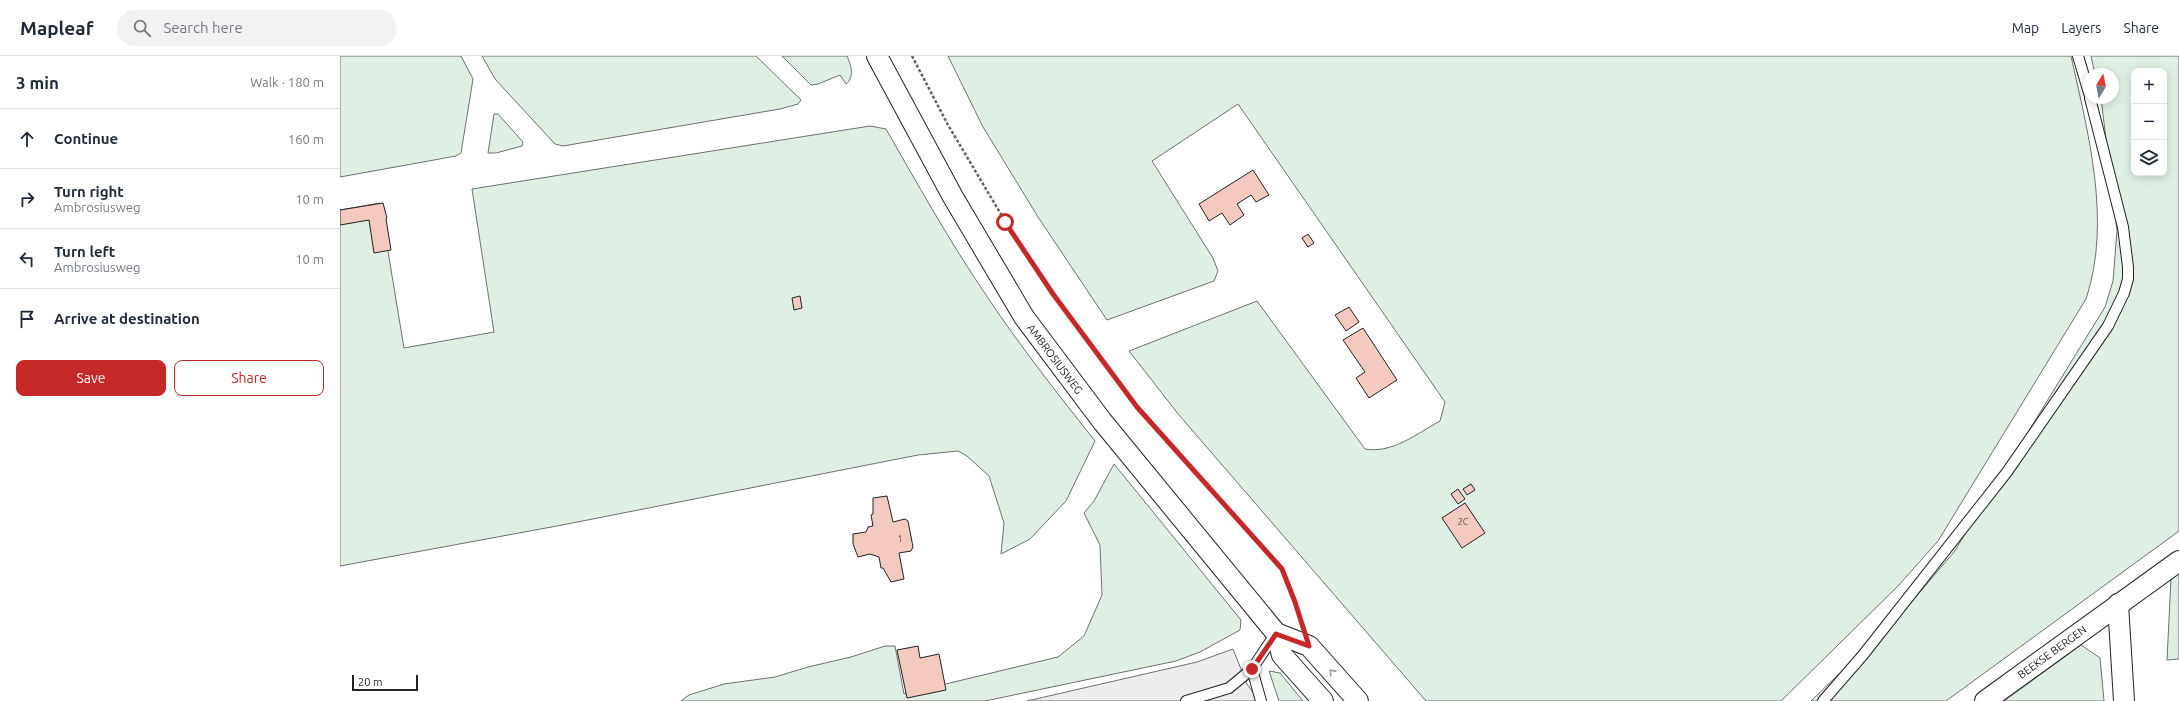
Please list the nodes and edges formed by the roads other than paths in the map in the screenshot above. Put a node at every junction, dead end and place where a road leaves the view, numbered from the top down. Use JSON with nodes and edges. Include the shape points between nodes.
{"nodes":[{"id":1,"x":877,"y":56,"type":"edge"},
{"id":2,"x":2078,"y":56,"type":"edge"},
{"id":3,"x":2083,"y":73,"type":"edge"},
{"id":4,"x":2092,"y":104,"type":"edge"},
{"id":5,"x":2179,"y":561,"type":"edge"},
{"id":6,"x":2118,"y":604,"type":"junction"},
{"id":7,"x":1276,"y":634,"type":"junction"},
{"id":8,"x":1252,"y":669,"type":"junction"},
{"id":9,"x":1186,"y":701,"type":"edge"},
{"id":10,"x":1261,"y":701,"type":"edge"},
{"id":11,"x":1323,"y":701,"type":"edge"},
{"id":12,"x":1358,"y":701,"type":"edge"},
{"id":13,"x":1823,"y":701,"type":"edge"},
{"id":14,"x":1985,"y":701,"type":"edge"},
{"id":15,"x":2124,"y":701,"type":"edge"}],
"edges":[{"from":1,"to":7,"type":"street","name":"AMBROSIUSWEG","via":[[952,197],[1024,317],[1102,421]]},
{"from":2,"to":3,"type":"lane"},
{"from":4,"to":13,"type":"lane","via":[[2123,227],[2128,267],[2124,293],[2108,326],[2007,472],[1863,655]]},
{"from":5,"to":6,"type":"street","name":"BEEKSE BERGEN"},
{"from":6,"to":14,"type":"street","name":"BEEKSE BERGEN"},
{"from":6,"to":15,"type":"street"},
{"from":7,"to":8,"type":"lane"},
{"from":7,"to":11,"type":"street","name":"AMBROSIUSWEG","via":[[1282,655]]},
{"from":12,"to":7,"type":"street","one_way":true,"via":[[1309,646]]},
{"from":8,"to":9,"type":"lane","via":[[1229,688]]},
{"from":8,"to":10,"type":"lane"}]}
